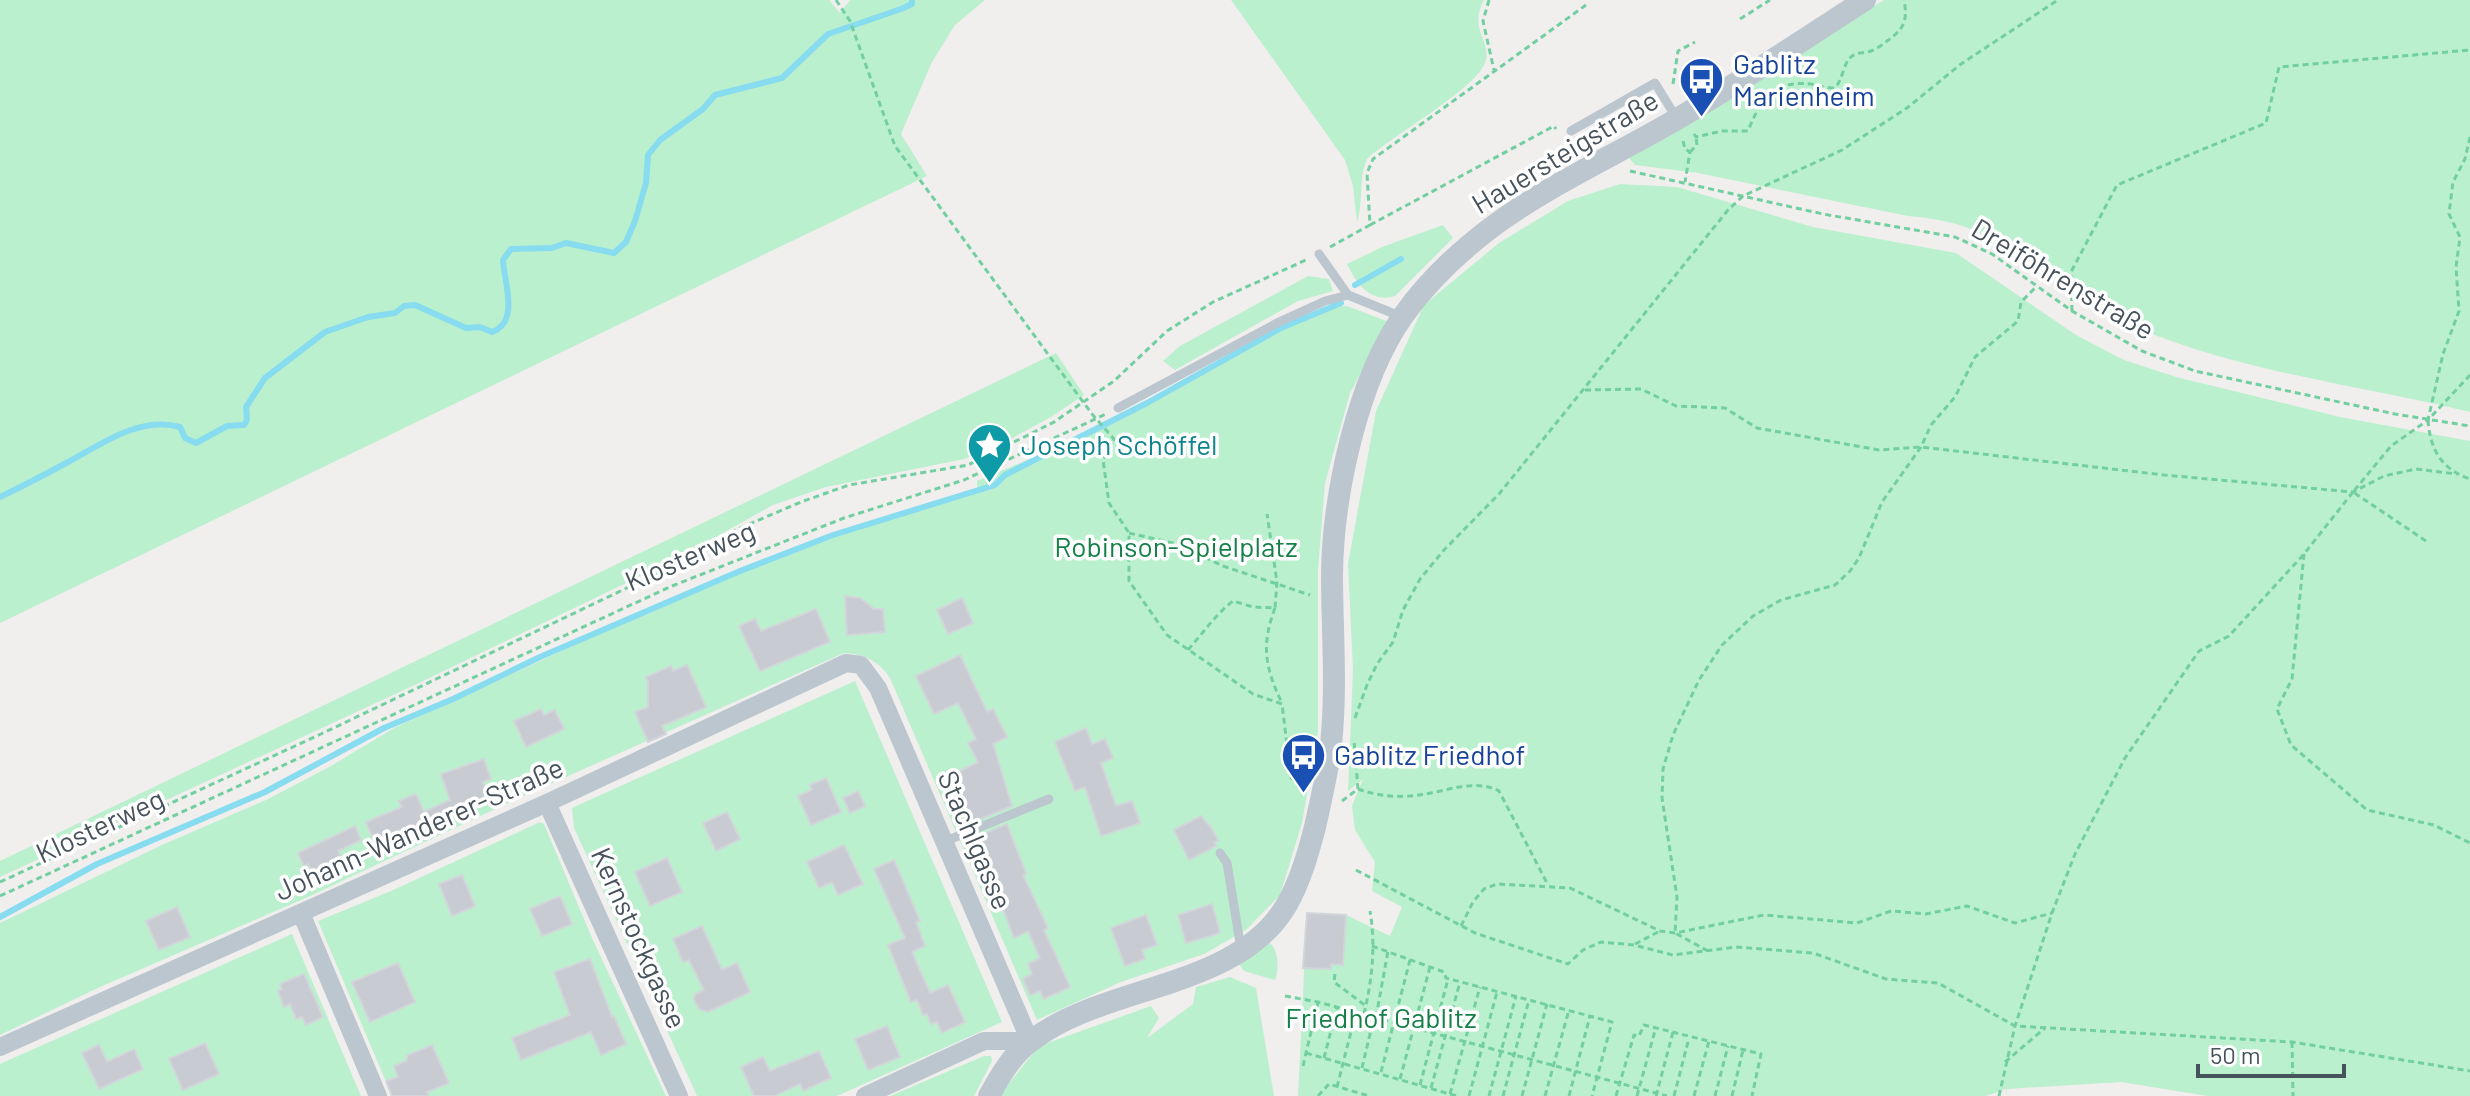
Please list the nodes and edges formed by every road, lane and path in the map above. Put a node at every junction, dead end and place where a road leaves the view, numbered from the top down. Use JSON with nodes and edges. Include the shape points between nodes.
{"nodes":[{"id":1,"x":836,"y":0,"type":"edge"},
{"id":2,"x":1489,"y":0,"type":"edge"},
{"id":3,"x":1770,"y":0,"type":"edge"},
{"id":4,"x":1865,"y":0,"type":"edge"},
{"id":5,"x":1904,"y":0,"type":"edge"},
{"id":6,"x":2058,"y":0,"type":"edge"},
{"id":7,"x":1586,"y":5,"type":"dead end"},
{"id":8,"x":1740,"y":19,"type":"dead end"},
{"id":9,"x":1695,"y":42,"type":"dead end"},
{"id":10,"x":2470,"y":50,"type":"edge"},
{"id":11,"x":1494,"y":70,"type":"junction"},
{"id":12,"x":1681,"y":117,"type":"junction"},
{"id":13,"x":1571,"y":131,"type":"joint"},
{"id":14,"x":1696,"y":137,"type":"junction"},
{"id":15,"x":2470,"y":137,"type":"edge"},
{"id":16,"x":1690,"y":152,"type":"junction"},
{"id":17,"x":1621,"y":169,"type":"dead end"},
{"id":18,"x":1685,"y":182,"type":"junction"},
{"id":19,"x":1743,"y":196,"type":"junction"},
{"id":20,"x":1370,"y":225,"type":"junction"},
{"id":21,"x":1319,"y":254,"type":"junction"},
{"id":22,"x":2037,"y":286,"type":"junction"},
{"id":23,"x":1348,"y":295,"type":"junction"},
{"id":24,"x":2072,"y":311,"type":"junction"},
{"id":25,"x":1402,"y":317,"type":"junction"},
{"id":26,"x":2470,"y":375,"type":"edge"},
{"id":27,"x":1585,"y":390,"type":"junction"},
{"id":28,"x":1082,"y":401,"type":"junction"},
{"id":29,"x":1118,"y":408,"type":"joint"},
{"id":30,"x":1097,"y":418,"type":"junction"},
{"id":31,"x":2428,"y":420,"type":"junction"},
{"id":32,"x":2470,"y":426,"type":"edge"},
{"id":33,"x":1921,"y":447,"type":"junction"},
{"id":34,"x":2457,"y":474,"type":"junction"},
{"id":35,"x":2470,"y":479,"type":"edge"},
{"id":36,"x":2353,"y":492,"type":"junction"},
{"id":37,"x":1267,"y":514,"type":"dead end"},
{"id":38,"x":1129,"y":533,"type":"junction"},
{"id":39,"x":2426,"y":541,"type":"dead end"},
{"id":40,"x":2304,"y":554,"type":"junction"},
{"id":41,"x":1277,"y":582,"type":"junction"},
{"id":42,"x":1332,"y":604,"type":"junction"},
{"id":43,"x":1275,"y":608,"type":"junction"},
{"id":44,"x":1188,"y":650,"type":"junction"},
{"id":45,"x":861,"y":665,"type":"joint"},
{"id":46,"x":1282,"y":704,"type":"junction"},
{"id":47,"x":1353,"y":723,"type":"dead end"},
{"id":48,"x":1354,"y":736,"type":"dead end"},
{"id":49,"x":1358,"y":789,"type":"junction"},
{"id":50,"x":1322,"y":798,"type":"junction"},
{"id":51,"x":1049,"y":799,"type":"dead end"},
{"id":52,"x":547,"y":803,"type":"junction"},
{"id":53,"x":946,"y":841,"type":"junction"},
{"id":54,"x":2470,"y":843,"type":"edge"},
{"id":55,"x":1220,"y":853,"type":"dead end"},
{"id":56,"x":1356,"y":870,"type":"dead end"},
{"id":57,"x":0,"y":882,"type":"edge"},
{"id":58,"x":1549,"y":885,"type":"junction"},
{"id":59,"x":0,"y":896,"type":"edge"},
{"id":60,"x":1370,"y":911,"type":"dead end"},
{"id":61,"x":301,"y":913,"type":"junction"},
{"id":62,"x":2052,"y":913,"type":"junction"},
{"id":63,"x":1461,"y":926,"type":"junction"},
{"id":64,"x":1660,"y":931,"type":"junction"},
{"id":65,"x":1675,"y":933,"type":"junction"},
{"id":66,"x":1634,"y":945,"type":"junction"},
{"id":67,"x":1372,"y":946,"type":"junction"},
{"id":68,"x":1241,"y":949,"type":"junction"},
{"id":69,"x":1388,"y":951,"type":"junction"},
{"id":70,"x":1710,"y":952,"type":"junction"},
{"id":71,"x":1410,"y":960,"type":"junction"},
{"id":72,"x":1430,"y":967,"type":"junction"},
{"id":73,"x":1335,"y":974,"type":"dead end"},
{"id":74,"x":1448,"y":979,"type":"junction"},
{"id":75,"x":1460,"y":982,"type":"junction"},
{"id":76,"x":1480,"y":987,"type":"junction"},
{"id":77,"x":1497,"y":992,"type":"junction"},
{"id":78,"x":1285,"y":996,"type":"dead end"},
{"id":79,"x":1516,"y":996,"type":"junction"},
{"id":80,"x":1529,"y":1000,"type":"junction"},
{"id":81,"x":1318,"y":1002,"type":"junction"},
{"id":82,"x":1547,"y":1004,"type":"junction"},
{"id":83,"x":1366,"y":1006,"type":"junction"},
{"id":84,"x":1337,"y":1007,"type":"junction"},
{"id":85,"x":1569,"y":1010,"type":"junction"},
{"id":86,"x":1356,"y":1012,"type":"junction"},
{"id":87,"x":1364,"y":1014,"type":"junction"},
{"id":88,"x":1590,"y":1016,"type":"junction"},
{"id":89,"x":1375,"y":1017,"type":"junction"},
{"id":90,"x":1395,"y":1022,"type":"junction"},
{"id":91,"x":2015,"y":1026,"type":"junction"},
{"id":92,"x":1656,"y":1027,"type":"junction"},
{"id":93,"x":1414,"y":1028,"type":"junction"},
{"id":94,"x":2046,"y":1028,"type":"junction"},
{"id":95,"x":1673,"y":1032,"type":"junction"},
{"id":96,"x":1434,"y":1033,"type":"junction"},
{"id":97,"x":1446,"y":1036,"type":"junction"},
{"id":98,"x":1690,"y":1036,"type":"junction"},
{"id":99,"x":1030,"y":1041,"type":"junction"},
{"id":100,"x":1465,"y":1041,"type":"junction"},
{"id":101,"x":1709,"y":1041,"type":"junction"},
{"id":102,"x":2292,"y":1042,"type":"junction"},
{"id":103,"x":1483,"y":1046,"type":"junction"},
{"id":104,"x":1728,"y":1046,"type":"junction"},
{"id":105,"x":0,"y":1047,"type":"edge"},
{"id":106,"x":1743,"y":1050,"type":"junction"},
{"id":107,"x":1501,"y":1051,"type":"junction"},
{"id":108,"x":1306,"y":1053,"type":"junction"},
{"id":109,"x":1514,"y":1054,"type":"junction"},
{"id":110,"x":1324,"y":1058,"type":"junction"},
{"id":111,"x":1532,"y":1059,"type":"junction"},
{"id":112,"x":2005,"y":1062,"type":"junction"},
{"id":113,"x":1343,"y":1063,"type":"junction"},
{"id":114,"x":1553,"y":1065,"type":"junction"},
{"id":115,"x":1303,"y":1066,"type":"dead end"},
{"id":116,"x":1362,"y":1069,"type":"junction"},
{"id":117,"x":1576,"y":1071,"type":"junction"},
{"id":118,"x":2470,"y":1071,"type":"edge"},
{"id":119,"x":1381,"y":1074,"type":"junction"},
{"id":120,"x":1597,"y":1077,"type":"junction"},
{"id":121,"x":1400,"y":1079,"type":"junction"},
{"id":122,"x":1620,"y":1083,"type":"junction"},
{"id":123,"x":1420,"y":1085,"type":"junction"},
{"id":124,"x":1337,"y":1087,"type":"junction"},
{"id":125,"x":1431,"y":1088,"type":"junction"},
{"id":126,"x":1639,"y":1088,"type":"junction"},
{"id":127,"x":1450,"y":1094,"type":"junction"},
{"id":128,"x":1656,"y":1095,"type":"edge"},
{"id":129,"x":378,"y":1096,"type":"edge"},
{"id":130,"x":679,"y":1096,"type":"edge"},
{"id":131,"x":865,"y":1096,"type":"edge"},
{"id":132,"x":989,"y":1096,"type":"edge"},
{"id":133,"x":1318,"y":1096,"type":"edge"},
{"id":134,"x":1369,"y":1096,"type":"edge"},
{"id":135,"x":1457,"y":1096,"type":"edge"},
{"id":136,"x":1469,"y":1096,"type":"edge"},
{"id":137,"x":1489,"y":1096,"type":"edge"},
{"id":138,"x":1503,"y":1096,"type":"edge"},
{"id":139,"x":1522,"y":1096,"type":"edge"},
{"id":140,"x":1545,"y":1096,"type":"edge"},
{"id":141,"x":1569,"y":1096,"type":"edge"},
{"id":142,"x":1592,"y":1096,"type":"edge"},
{"id":143,"x":1616,"y":1096,"type":"edge"},
{"id":144,"x":1637,"y":1096,"type":"edge"},
{"id":145,"x":1667,"y":1096,"type":"edge"},
{"id":146,"x":1674,"y":1096,"type":"edge"},
{"id":147,"x":1694,"y":1096,"type":"edge"},
{"id":148,"x":1715,"y":1096,"type":"edge"},
{"id":149,"x":1732,"y":1096,"type":"edge"},
{"id":150,"x":1752,"y":1096,"type":"edge"},
{"id":151,"x":1999,"y":1096,"type":"edge"},
{"id":152,"x":2293,"y":1096,"type":"edge"}],
"edges":[{"from":1,"to":28,"type":"path","via":[[850,21],[895,146]]},
{"from":2,"to":11,"type":"path","via":[[1483,21]]},
{"from":3,"to":8,"type":"path"},
{"from":4,"to":12,"type":"street","name":"Hauersteigstraße"},
{"from":5,"to":14,"type":"path","via":[[1906,24],[1901,31],[1849,58],[1837,85],[1785,85],[1761,103],[1748,131]]},
{"from":6,"to":19,"type":"path","via":[[1842,150]]},
{"from":7,"to":11,"type":"path"},
{"from":9,"to":12,"type":"path","via":[[1678,51],[1672,90]]},
{"from":10,"to":24,"type":"path","via":[[2279,67],[2266,123],[2117,185],[2071,272]]},
{"from":11,"to":20,"type":"path","via":[[1373,159],[1367,173]]},
{"from":12,"to":13,"type":"lane","via":[[1655,83]]},
{"from":12,"to":25,"type":"street","name":"Hauersteigstraße","via":[[1499,222]]},
{"from":13,"to":20,"type":"path","via":[[1561,136],[1554,126]]},
{"from":14,"to":16,"type":"path"},
{"from":14,"to":16,"type":"path","via":[[1690,135],[1683,143]]},
{"from":15,"to":31,"type":"path","via":[[2453,182],[2449,214],[2460,237],[2459,311]]},
{"from":16,"to":18,"type":"path"},
{"from":17,"to":18,"type":"path","name":"Dreiföhrenstraße"},
{"from":18,"to":19,"type":"path","name":"Dreiföhrenstraße"},
{"from":19,"to":22,"type":"path","name":"Dreiföhrenstraße","via":[[1955,237],[1992,254]]},
{"from":19,"to":27,"type":"path"},
{"from":20,"to":21,"type":"path"},
{"from":21,"to":23,"type":"lane"},
{"from":21,"to":28,"type":"path","via":[[1213,302],[1167,331],[1114,381]]},
{"from":22,"to":24,"type":"path","name":"Dreiföhrenstraße"},
{"from":22,"to":33,"type":"path","via":[[2021,302],[2018,321],[1975,357]]},
{"from":23,"to":25,"type":"lane"},
{"from":23,"to":29,"type":"lane","via":[[1279,322]]},
{"from":24,"to":31,"type":"path","name":"Dreiföhrenstraße","via":[[2142,351],[2195,371]]},
{"from":25,"to":42,"type":"street","name":"Hauersteigstraße","via":[[1370,384],[1344,467],[1334,522]]},
{"from":26,"to":31,"type":"path"},
{"from":27,"to":33,"type":"path","via":[[1641,389],[1676,406],[1725,408],[1757,428],[1879,450]]},
{"from":27,"to":47,"type":"path","via":[[1420,579]]},
{"from":28,"to":30,"type":"path"},
{"from":28,"to":57,"type":"path","via":[[1054,422],[968,465],[849,485],[740,528],[675,565]]},
{"from":29,"to":30,"type":"path","name":"Klosterweg"},
{"from":30,"to":38,"type":"path","via":[[1114,439],[1103,460],[1109,503]]},
{"from":30,"to":59,"type":"path","name":"Klosterweg","via":[[964,480],[844,518],[672,586]]},
{"from":31,"to":32,"type":"path","name":"Dreiföhrenstraße"},
{"from":31,"to":34,"type":"path","via":[[2435,453]]},
{"from":31,"to":36,"type":"path","via":[[2391,446]]},
{"from":33,"to":36,"type":"path"},
{"from":33,"to":65,"type":"path","via":[[1882,502],[1850,571],[1835,585],[1781,600],[1753,616],[1722,645],[1699,680],[1663,769],[1662,798],[1677,897]]},
{"from":34,"to":35,"type":"path"},
{"from":34,"to":36,"type":"path","via":[[2416,469],[2384,476]]},
{"from":36,"to":39,"type":"path"},
{"from":36,"to":40,"type":"path"},
{"from":37,"to":41,"type":"path"},
{"from":38,"to":41,"type":"path","via":[[1177,544],[1223,566]]},
{"from":38,"to":44,"type":"path","via":[[1129,581],[1159,625]]},
{"from":40,"to":54,"type":"path","via":[[2292,679],[2277,709],[2291,745],[2367,810],[2434,825]]},
{"from":40,"to":62,"type":"path","via":[[2229,636],[2199,651],[2125,758],[2075,854]]},
{"from":41,"to":42,"type":"path"},
{"from":41,"to":43,"type":"path"},
{"from":42,"to":50,"type":"street","name":"Hauersteigstraße","via":[[1333,715]]},
{"from":43,"to":44,"type":"path","via":[[1233,601]]},
{"from":43,"to":46,"type":"path","via":[[1266,661]]},
{"from":44,"to":46,"type":"path","via":[[1253,694]]},
{"from":45,"to":52,"type":"street","name":"Johann-Wanderer-Straße","via":[[846,663]]},
{"from":45,"to":53,"type":"street","name":"Stachlgasse","via":[[878,688]]},
{"from":46,"to":50,"type":"path","via":[[1291,778]]},
{"from":48,"to":49,"type":"path"},
{"from":49,"to":50,"type":"path","via":[[1338,804]]},
{"from":49,"to":58,"type":"path","via":[[1378,796],[1465,786],[1499,791]]},
{"from":50,"to":68,"type":"street","name":"Hauersteigstraße","via":[[1305,864],[1288,903],[1278,919]]},
{"from":51,"to":53,"type":"lane"},
{"from":52,"to":61,"type":"street","name":"Johann-Wanderer-Straße"},
{"from":52,"to":130,"type":"street","name":"Kernstockgasse"},
{"from":53,"to":99,"type":"street","name":"Stachlgasse"},
{"from":55,"to":68,"type":"lane","via":[[1227,863]]},
{"from":56,"to":63,"type":"path"},
{"from":58,"to":63,"type":"path","via":[[1497,884],[1484,889]]},
{"from":58,"to":64,"type":"path","via":[[1570,888]]},
{"from":60,"to":67,"type":"path"},
{"from":61,"to":105,"type":"street","name":"Johann-Wanderer-Straße"},
{"from":61,"to":129,"type":"street"},
{"from":62,"to":65,"type":"path","via":[[2015,923],[1967,906],[1926,914],[1891,911],[1857,923],[1764,915]]},
{"from":62,"to":91,"type":"path"},
{"from":63,"to":66,"type":"path","via":[[1568,964],[1601,942]]},
{"from":64,"to":65,"type":"path"},
{"from":64,"to":66,"type":"path"},
{"from":65,"to":70,"type":"path"},
{"from":66,"to":70,"type":"path","via":[[1673,955]]},
{"from":67,"to":69,"type":"path"},
{"from":67,"to":83,"type":"path"},
{"from":68,"to":99,"type":"street","name":"Hauersteigstraße","via":[[1218,964],[1090,1009]]},
{"from":69,"to":71,"type":"path"},
{"from":69,"to":89,"type":"path"},
{"from":70,"to":91,"type":"path","via":[[1736,947],[1813,953],[1886,979],[1938,983]]},
{"from":71,"to":72,"type":"path"},
{"from":71,"to":90,"type":"path"},
{"from":72,"to":74,"type":"path"},
{"from":72,"to":93,"type":"path"},
{"from":73,"to":83,"type":"path","via":[[1334,982]]},
{"from":74,"to":75,"type":"path"},
{"from":74,"to":96,"type":"path"},
{"from":75,"to":76,"type":"path"},
{"from":75,"to":97,"type":"path"},
{"from":76,"to":77,"type":"path"},
{"from":76,"to":100,"type":"path"},
{"from":77,"to":79,"type":"path"},
{"from":77,"to":103,"type":"path"},
{"from":78,"to":81,"type":"path"},
{"from":79,"to":80,"type":"path"},
{"from":79,"to":107,"type":"path"},
{"from":80,"to":82,"type":"path"},
{"from":80,"to":109,"type":"path"},
{"from":81,"to":84,"type":"path"},
{"from":81,"to":108,"type":"path"},
{"from":82,"to":85,"type":"path"},
{"from":82,"to":111,"type":"path"},
{"from":83,"to":87,"type":"path"},
{"from":84,"to":86,"type":"path"},
{"from":84,"to":110,"type":"path"},
{"from":85,"to":88,"type":"path"},
{"from":85,"to":114,"type":"path"},
{"from":86,"to":87,"type":"path"},
{"from":86,"to":113,"type":"path"},
{"from":87,"to":89,"type":"path"},
{"from":88,"to":117,"type":"path"},
{"from":88,"to":120,"type":"path","via":[[1612,1022]]},
{"from":89,"to":90,"type":"path"},
{"from":89,"to":116,"type":"path"},
{"from":90,"to":93,"type":"path"},
{"from":90,"to":119,"type":"path"},
{"from":91,"to":94,"type":"path"},
{"from":91,"to":112,"type":"path"},
{"from":92,"to":95,"type":"path"},
{"from":92,"to":122,"type":"path","via":[[1644,1025],[1639,1036],[1634,1035]]},
{"from":92,"to":126,"type":"path"},
{"from":93,"to":96,"type":"path"},
{"from":93,"to":121,"type":"path"},
{"from":94,"to":102,"type":"path"},
{"from":94,"to":112,"type":"path"},
{"from":95,"to":98,"type":"path"},
{"from":95,"to":128,"type":"path"},
{"from":96,"to":97,"type":"path"},
{"from":96,"to":123,"type":"path"},
{"from":97,"to":100,"type":"path"},
{"from":97,"to":125,"type":"path"},
{"from":98,"to":101,"type":"path"},
{"from":98,"to":146,"type":"path"},
{"from":99,"to":131,"type":"street","via":[[984,1041]]},
{"from":99,"to":132,"type":"street","name":"Hauersteigstraße"},
{"from":100,"to":103,"type":"path"},
{"from":100,"to":127,"type":"path"},
{"from":101,"to":104,"type":"path"},
{"from":101,"to":147,"type":"path"},
{"from":102,"to":118,"type":"path"},
{"from":102,"to":152,"type":"path"},
{"from":103,"to":107,"type":"path"},
{"from":103,"to":136,"type":"path"},
{"from":104,"to":106,"type":"path"},
{"from":104,"to":148,"type":"path"},
{"from":106,"to":149,"type":"path"},
{"from":106,"to":150,"type":"path","via":[[1761,1054]]},
{"from":107,"to":109,"type":"path"},
{"from":107,"to":137,"type":"path"},
{"from":108,"to":110,"type":"path"},
{"from":108,"to":115,"type":"path"},
{"from":109,"to":111,"type":"path"},
{"from":109,"to":138,"type":"path"},
{"from":110,"to":113,"type":"path"},
{"from":111,"to":114,"type":"path"},
{"from":111,"to":139,"type":"path"},
{"from":112,"to":151,"type":"path"},
{"from":113,"to":116,"type":"path"},
{"from":113,"to":124,"type":"path"},
{"from":114,"to":117,"type":"path"},
{"from":114,"to":140,"type":"path"},
{"from":116,"to":119,"type":"path"},
{"from":117,"to":120,"type":"path"},
{"from":117,"to":141,"type":"path"},
{"from":119,"to":121,"type":"path"},
{"from":120,"to":122,"type":"path"},
{"from":120,"to":142,"type":"path"},
{"from":121,"to":123,"type":"path"},
{"from":122,"to":126,"type":"path"},
{"from":122,"to":143,"type":"path"},
{"from":123,"to":125,"type":"path"},
{"from":124,"to":133,"type":"path","via":[[1329,1084]]},
{"from":124,"to":134,"type":"path"},
{"from":125,"to":127,"type":"path"},
{"from":126,"to":128,"type":"path"},
{"from":126,"to":144,"type":"path"},
{"from":127,"to":135,"type":"path"},
{"from":128,"to":145,"type":"path"}]}
